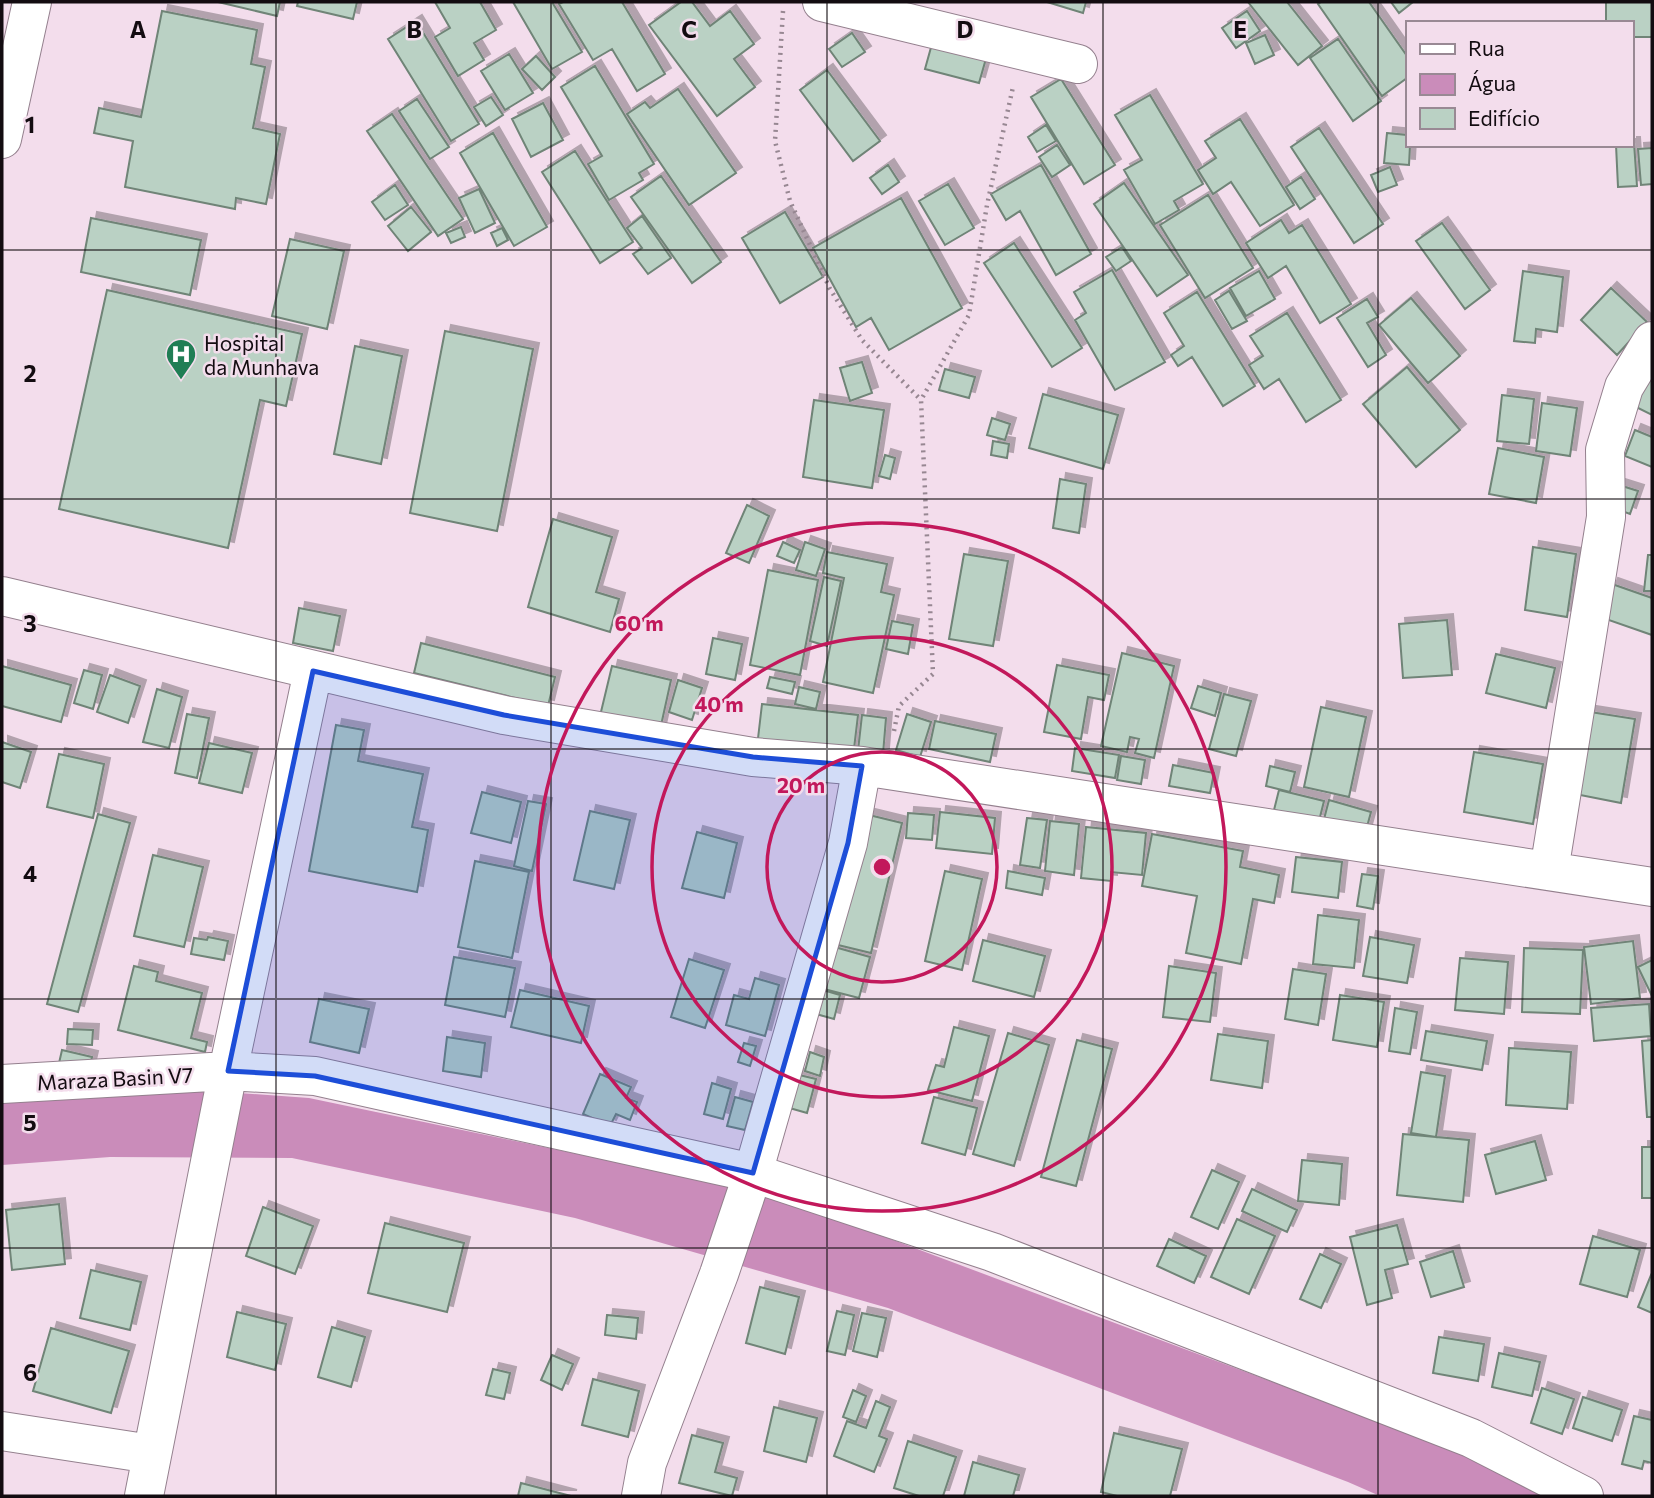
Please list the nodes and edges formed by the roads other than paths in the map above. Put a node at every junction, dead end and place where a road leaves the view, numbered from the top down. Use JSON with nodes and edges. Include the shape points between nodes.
{"nodes":[{"id":1,"x":32,"y":2,"type":"edge"},
{"id":2,"x":822,"y":2,"type":"edge"},
{"id":3,"x":1078,"y":64,"type":"dead end"},
{"id":4,"x":2,"y":139,"type":"edge"},
{"id":5,"x":1652,"y":341,"type":"edge"},
{"id":6,"x":2,"y":596,"type":"edge"},
{"id":7,"x":313,"y":671,"type":"junction"},
{"id":8,"x":874,"y":768,"type":"junction"},
{"id":9,"x":1549,"y":871,"type":"junction"},
{"id":10,"x":1652,"y":887,"type":"edge"},
{"id":11,"x":228,"y":1071,"type":"junction"},
{"id":12,"x":2,"y":1084,"type":"edge"},
{"id":13,"x":753,"y":1173,"type":"junction"},
{"id":14,"x":2,"y":1431,"type":"edge"},
{"id":15,"x":151,"y":1454,"type":"junction"},
{"id":16,"x":144,"y":1496,"type":"edge"},
{"id":17,"x":641,"y":1496,"type":"edge"},
{"id":18,"x":1584,"y":1496,"type":"edge"}],
"edges":[{"from":1,"to":4,"type":"street"},
{"from":2,"to":3,"type":"street"},
{"from":5,"to":9,"type":"street","via":[[1624,387],[1605,450],[1606,517]]},
{"from":6,"to":7,"type":"street"},
{"from":7,"to":8,"type":"street","via":[[543,722],[753,757]]},
{"from":7,"to":11,"type":"street"},
{"from":8,"to":9,"type":"street"},
{"from":8,"to":13,"type":"street"},
{"from":9,"to":10,"type":"street"},
{"from":11,"to":12,"type":"street","name":"Maraza Basin V7"},
{"from":11,"to":13,"type":"street","name":"Maraza Basin V7","via":[[314,1076]]},
{"from":11,"to":15,"type":"street"},
{"from":13,"to":17,"type":"street","via":[[647,1463]]},
{"from":13,"to":18,"type":"street","name":"Maraza Basin V7","via":[[992,1252],[1458,1433]]},
{"from":14,"to":15,"type":"street"},
{"from":15,"to":16,"type":"street"}]}
